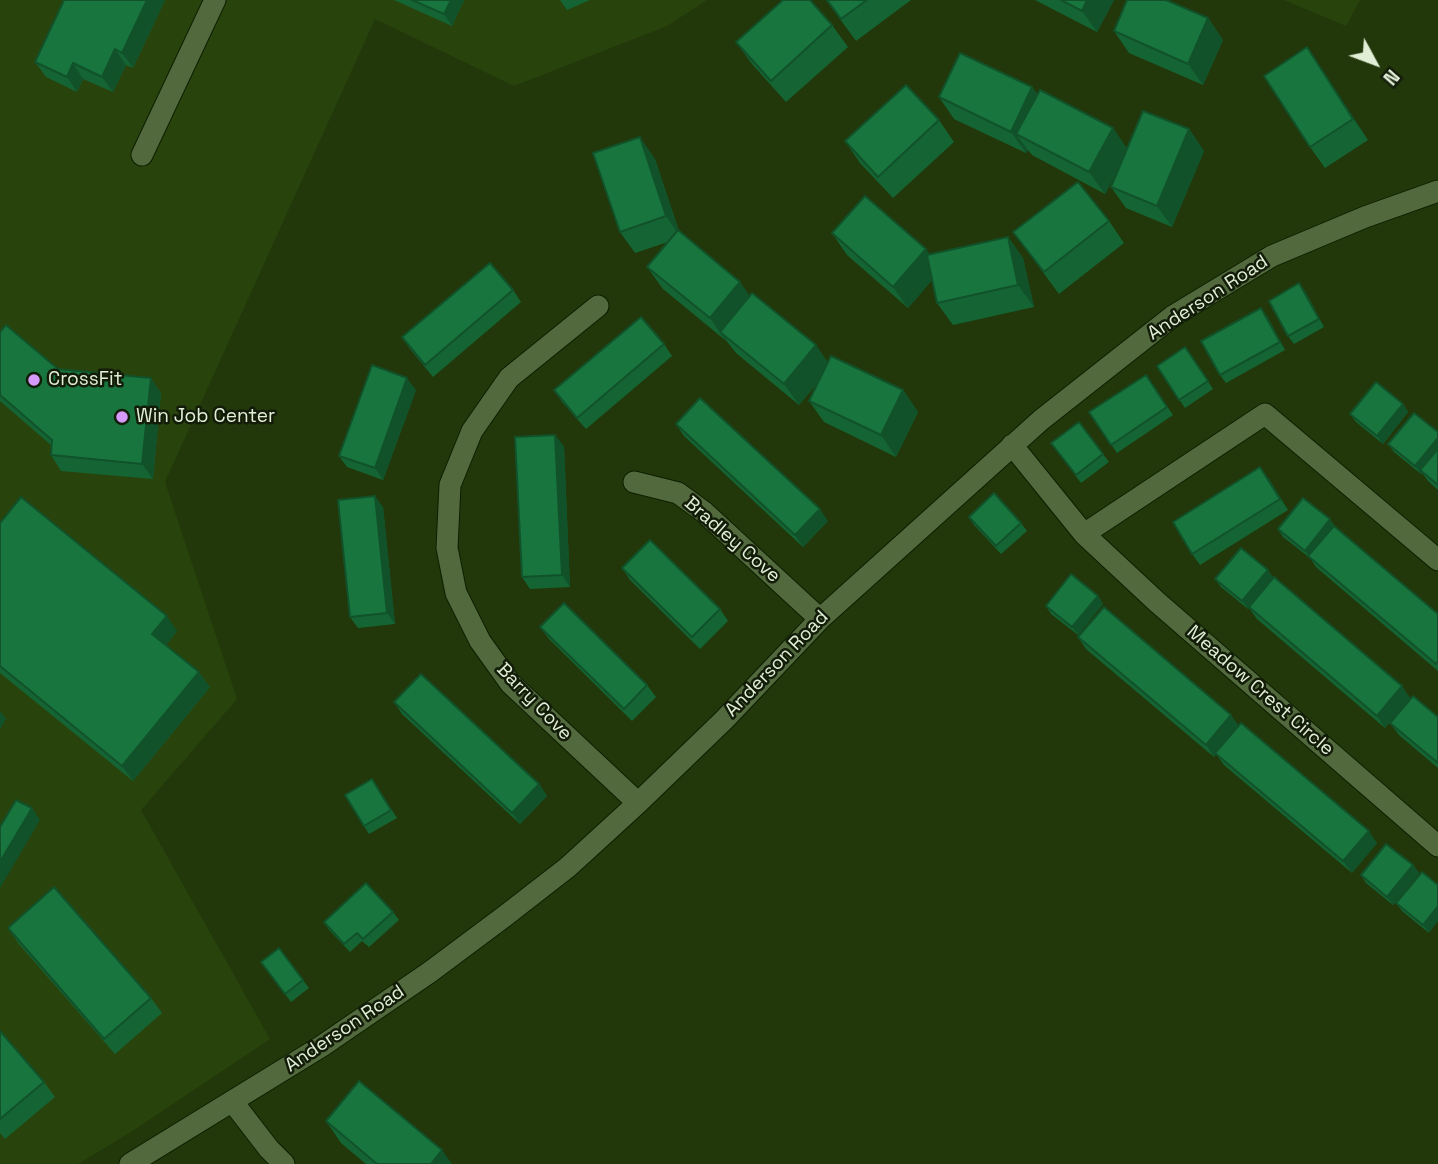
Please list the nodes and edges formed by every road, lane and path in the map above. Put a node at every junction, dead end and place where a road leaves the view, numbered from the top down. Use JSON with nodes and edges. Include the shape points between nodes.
{"nodes":[{"id":1,"x":215,"y":0,"type":"edge"},
{"id":2,"x":142,"y":155,"type":"dead end"},
{"id":3,"x":1438,"y":191,"type":"edge"},
{"id":4,"x":598,"y":306,"type":"dead end"},
{"id":5,"x":1012,"y":445,"type":"junction"},
{"id":6,"x":634,"y":482,"type":"dead end"},
{"id":7,"x":1084,"y":534,"type":"junction"},
{"id":8,"x":1438,"y":560,"type":"edge"},
{"id":9,"x":820,"y":618,"type":"junction"},
{"id":10,"x":638,"y":803,"type":"junction"},
{"id":11,"x":1438,"y":846,"type":"edge"},
{"id":12,"x":232,"y":1101,"type":"junction"},
{"id":13,"x":130,"y":1164,"type":"edge"},
{"id":14,"x":284,"y":1164,"type":"edge"}],
"edges":[{"from":1,"to":2,"type":"street"},
{"from":3,"to":5,"type":"street","name":"Anderson Road","via":[[1272,256],[1173,316]]},
{"from":4,"to":10,"type":"street","name":"Barry Cove","via":[[509,379],[472,431],[450,485],[447,548],[456,593],[480,641],[510,682]]},
{"from":5,"to":7,"type":"street","name":"Meadow Crest Circle"},
{"from":5,"to":9,"type":"street","name":"Anderson Road"},
{"from":6,"to":9,"type":"street","name":"Bradley Cove","via":[[678,493],[705,512]]},
{"from":7,"to":8,"type":"street","via":[[1265,414]]},
{"from":7,"to":11,"type":"street","name":"Meadow Crest Circle"},
{"from":9,"to":10,"type":"street","name":"Anderson Road"},
{"from":10,"to":12,"type":"street","name":"Anderson Road","via":[[568,867],[430,972]]},
{"from":12,"to":13,"type":"street","name":"Anderson Road"},
{"from":12,"to":14,"type":"street"}]}
